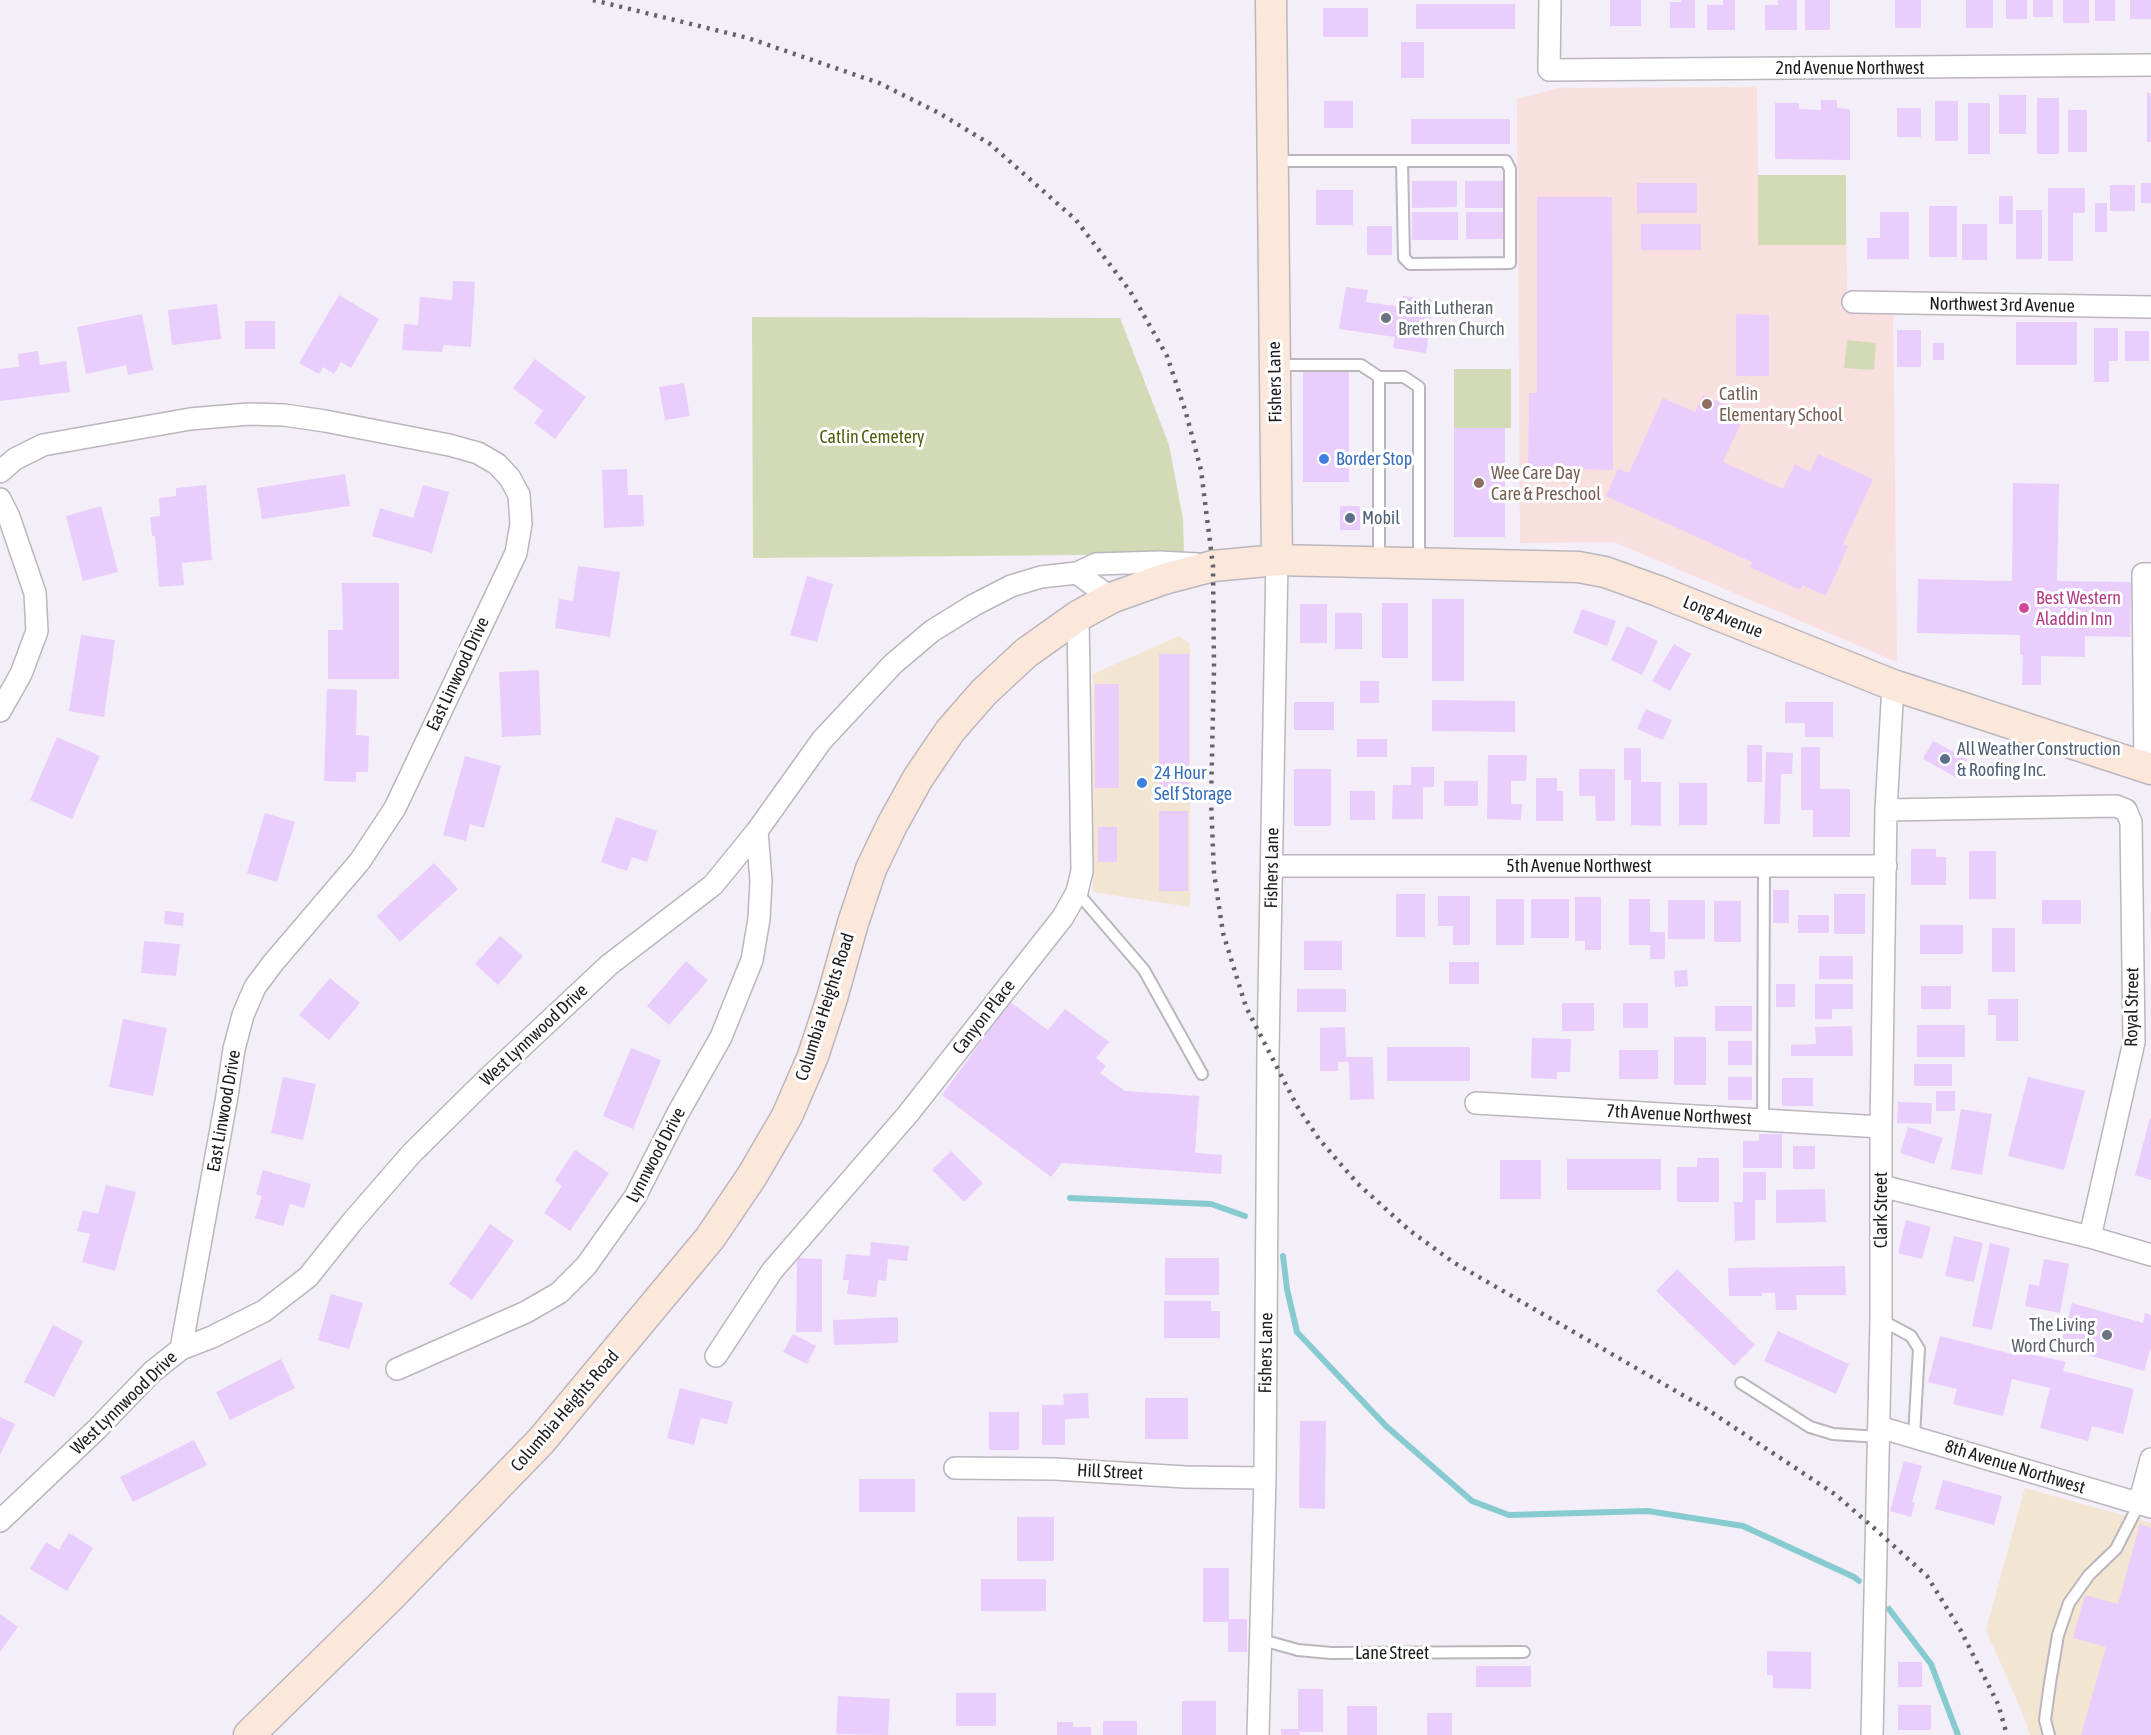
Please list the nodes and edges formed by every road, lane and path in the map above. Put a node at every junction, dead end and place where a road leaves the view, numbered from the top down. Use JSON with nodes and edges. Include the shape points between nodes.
{"nodes":[{"id":1,"x":1271,"y":0,"type":"edge"},
{"id":2,"x":1550,"y":0,"type":"edge"},
{"id":3,"x":2151,"y":65,"type":"edge"},
{"id":4,"x":1273,"y":161,"type":"junction"},
{"id":5,"x":1402,"y":161,"type":"junction"},
{"id":6,"x":1852,"y":302,"type":"dead end"},
{"id":7,"x":2151,"y":307,"type":"edge"},
{"id":8,"x":1275,"y":364,"type":"junction"},
{"id":9,"x":1379,"y":377,"type":"junction"},
{"id":10,"x":0,"y":472,"type":"edge"},
{"id":11,"x":0,"y":499,"type":"edge"},
{"id":12,"x":1277,"y":560,"type":"junction"},
{"id":13,"x":1379,"y":562,"type":"junction"},
{"id":14,"x":1419,"y":563,"type":"junction"},
{"id":15,"x":1213,"y":566,"type":"junction"},
{"id":16,"x":1077,"y":573,"type":"junction"},
{"id":17,"x":2151,"y":574,"type":"edge"},
{"id":18,"x":1111,"y":598,"type":"junction"},
{"id":19,"x":1078,"y":616,"type":"junction"},
{"id":20,"x":1893,"y":685,"type":"junction"},
{"id":21,"x":0,"y":711,"type":"edge"},
{"id":22,"x":2148,"y":768,"type":"edge"},
{"id":23,"x":1886,"y":810,"type":"junction"},
{"id":24,"x":757,"y":831,"type":"junction"},
{"id":25,"x":1272,"y":866,"type":"junction"},
{"id":26,"x":1764,"y":866,"type":"junction"},
{"id":27,"x":1886,"y":866,"type":"junction"},
{"id":28,"x":1077,"y":892,"type":"junction"},
{"id":29,"x":2142,"y":1042,"type":"edge"},
{"id":30,"x":1202,"y":1074,"type":"dead end"},
{"id":31,"x":1476,"y":1103,"type":"dead end"},
{"id":32,"x":1762,"y":1120,"type":"junction"},
{"id":33,"x":1881,"y":1127,"type":"junction"},
{"id":34,"x":1881,"y":1186,"type":"junction"},
{"id":35,"x":2091,"y":1237,"type":"junction"},
{"id":36,"x":2151,"y":1255,"type":"edge"},
{"id":37,"x":1881,"y":1320,"type":"junction"},
{"id":38,"x":181,"y":1349,"type":"junction"},
{"id":39,"x":716,"y":1356,"type":"dead end"},
{"id":40,"x":397,"y":1369,"type":"dead end"},
{"id":41,"x":1741,"y":1383,"type":"dead end"},
{"id":42,"x":1879,"y":1432,"type":"junction"},
{"id":43,"x":1914,"y":1436,"type":"junction"},
{"id":44,"x":2151,"y":1459,"type":"edge"},
{"id":45,"x":955,"y":1468,"type":"dead end"},
{"id":46,"x":1265,"y":1478,"type":"junction"},
{"id":47,"x":2145,"y":1505,"type":"edge"},
{"id":48,"x":0,"y":1521,"type":"edge"},
{"id":49,"x":1262,"y":1640,"type":"junction"},
{"id":50,"x":1524,"y":1652,"type":"dead end"},
{"id":51,"x":249,"y":1735,"type":"edge"},
{"id":52,"x":1258,"y":1735,"type":"edge"},
{"id":53,"x":1872,"y":1735,"type":"edge"},
{"id":54,"x":2049,"y":1735,"type":"edge"}],
"edges":[{"from":1,"to":4,"type":"street","name":"Fishers Lane"},
{"from":2,"to":3,"type":"street","name":"2nd Avenue Northwest","via":[[1549,70]]},
{"from":4,"to":5,"type":"lane"},
{"from":4,"to":8,"type":"street","name":"Fishers Lane"},
{"from":5,"to":5,"type":"lane","via":[[1506,161],[1510,170],[1510,263],[1410,264],[1404,258]]},
{"from":6,"to":7,"type":"street","name":"Northwest 3rd Avenue"},
{"from":8,"to":9,"type":"lane","via":[[1361,364]]},
{"from":8,"to":12,"type":"street","name":"Fishers Lane"},
{"from":9,"to":13,"type":"lane"},
{"from":9,"to":14,"type":"lane","via":[[1404,377],[1419,387]]},
{"from":10,"to":38,"type":"street","name":"East Linwood Drive","via":[[15,459],[43,445],[190,420],[273,415],[325,421],[478,453],[497,464],[519,495],[522,524],[516,553],[395,808],[360,861],[255,987],[243,1015]]},
{"from":11,"to":21,"type":"street","via":[[35,593],[37,631],[21,674]]},
{"from":12,"to":13,"type":"street","name":"Long Avenue"},
{"from":12,"to":15,"type":"street","name":"Columbia Heights Road"},
{"from":12,"to":25,"type":"street","name":"Fishers Lane"},
{"from":13,"to":14,"type":"street","name":"Long Avenue"},
{"from":14,"to":20,"type":"street","name":"Long Avenue","via":[[1578,567],[1605,572]]},
{"from":15,"to":16,"type":"street","name":"West Lynnwood Drive","via":[[1159,562],[1096,564]]},
{"from":15,"to":18,"type":"street","name":"Columbia Heights Road"},
{"from":16,"to":18,"type":"street"},
{"from":16,"to":24,"type":"street","name":"West Lynnwood Drive","via":[[1041,577],[1011,586],[932,631],[893,664],[822,740]]},
{"from":17,"to":22,"type":"street","via":[[2143,574]]},
{"from":18,"to":19,"type":"street","name":"Columbia Heights Road"},
{"from":19,"to":28,"type":"street","name":"Canyon Place","via":[[1082,871]]},
{"from":19,"to":51,"type":"street","name":"Columbia Heights Road","via":[[1026,653],[984,692],[950,731],[918,778],[871,869],[813,1056],[787,1116],[710,1238],[541,1441]]},
{"from":20,"to":22,"type":"street","name":"Long Avenue"},
{"from":20,"to":23,"type":"street","name":"Clark Street"},
{"from":23,"to":27,"type":"street","name":"Clark Street"},
{"from":23,"to":29,"type":"street","name":"Royal Street","via":[[2116,806],[2126,810],[2131,822]]},
{"from":24,"to":38,"type":"street","name":"West Lynnwood Drive","via":[[713,885],[609,965],[412,1153],[308,1277],[264,1311]]},
{"from":24,"to":40,"type":"street","name":"Lynnwood Drive","via":[[761,881],[752,960],[721,1037],[635,1197],[586,1266],[559,1293],[526,1312]]},
{"from":25,"to":26,"type":"street","name":"5th Avenue Northwest"},
{"from":25,"to":46,"type":"street","name":"Fishers Lane"},
{"from":26,"to":27,"type":"street","name":"5th Avenue Northwest"},
{"from":26,"to":32,"type":"lane"},
{"from":27,"to":33,"type":"street","name":"Clark Street"},
{"from":28,"to":30,"type":"lane","via":[[1144,970]]},
{"from":28,"to":39,"type":"street","name":"Canyon Place","via":[[1063,917],[908,1114],[772,1271]]},
{"from":29,"to":35,"type":"street","name":"Royal Street"},
{"from":31,"to":32,"type":"street","name":"7th Avenue Northwest"},
{"from":32,"to":33,"type":"street","name":"7th Avenue Northwest"},
{"from":33,"to":34,"type":"street","name":"Clark Street"},
{"from":34,"to":35,"type":"street"},
{"from":34,"to":37,"type":"street","name":"Clark Street"},
{"from":35,"to":36,"type":"street"},
{"from":37,"to":42,"type":"street","name":"Clark Street"},
{"from":37,"to":43,"type":"lane","via":[[1911,1336],[1919,1349]]},
{"from":38,"to":48,"type":"street","name":"West Lynnwood Drive","via":[[152,1372]]},
{"from":41,"to":42,"type":"lane","via":[[1810,1428],[1833,1434]]},
{"from":42,"to":43,"type":"street","name":"8th Avenue Northwest"},
{"from":42,"to":53,"type":"street","name":"Clark Street"},
{"from":43,"to":47,"type":"street","name":"8th Avenue Northwest"},
{"from":44,"to":47,"type":"street"},
{"from":45,"to":46,"type":"street","name":"Hill Street"},
{"from":46,"to":49,"type":"street","name":"Fishers Lane"},
{"from":47,"to":54,"type":"lane","via":[[2116,1549],[2089,1575],[2069,1603],[2058,1635],[2050,1683],[2045,1720]]},
{"from":49,"to":50,"type":"lane","name":"Lane Street","via":[[1298,1650],[1331,1653]]},
{"from":49,"to":52,"type":"street","name":"Fishers Lane"}]}
